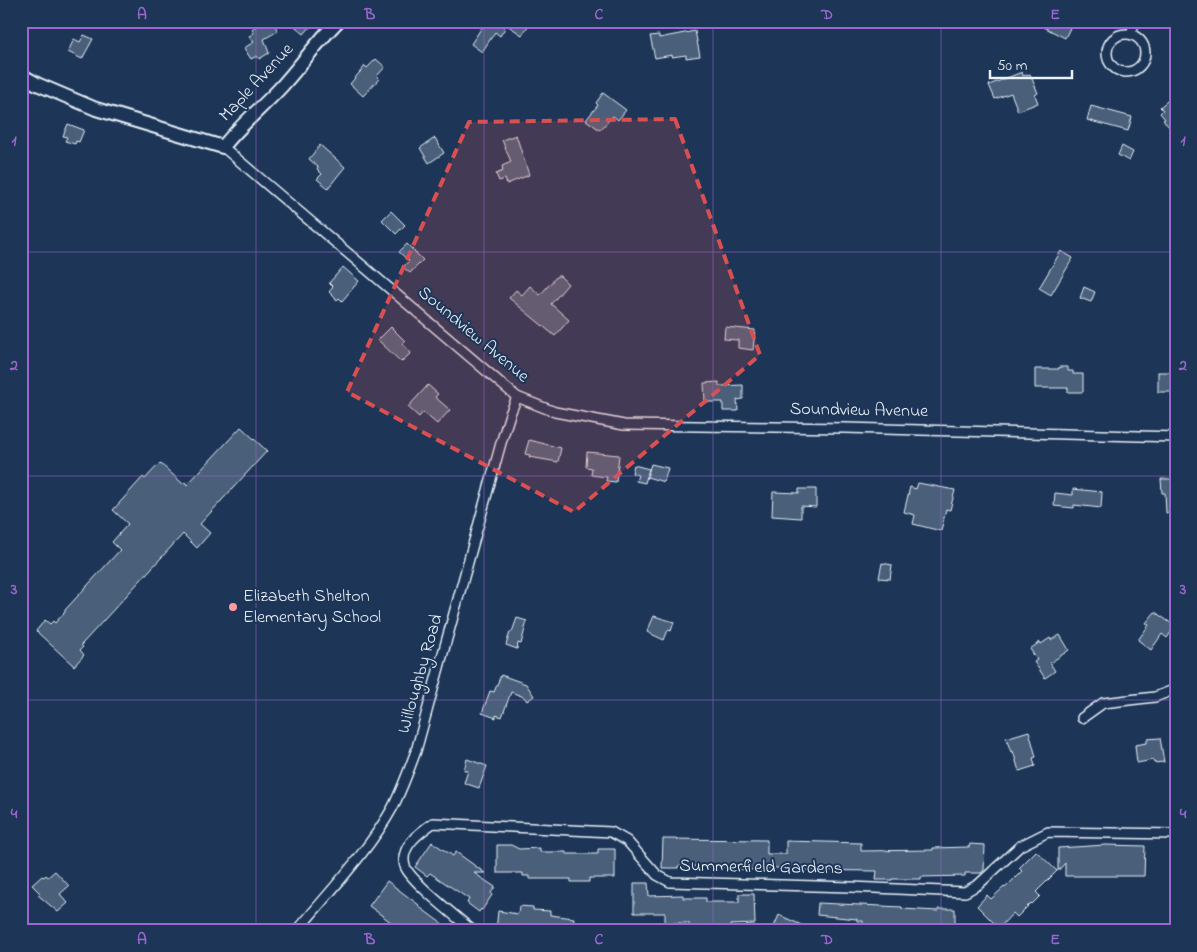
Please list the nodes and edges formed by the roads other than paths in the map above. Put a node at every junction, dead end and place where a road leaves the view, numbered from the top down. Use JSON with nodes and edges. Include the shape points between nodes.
{"nodes":[{"id":1,"x":338,"y":21,"type":"edge"},
{"id":2,"x":1135,"y":21,"type":"edge"},
{"id":3,"x":1131,"y":34,"type":"junction"},
{"id":4,"x":21,"y":74,"type":"edge"},
{"id":5,"x":223,"y":147,"type":"junction"},
{"id":6,"x":517,"y":397,"type":"junction"},
{"id":7,"x":1176,"y":437,"type":"edge"},
{"id":8,"x":1176,"y":689,"type":"edge"},
{"id":9,"x":1082,"y":718,"type":"dead end"},
{"id":10,"x":1176,"y":834,"type":"edge"},
{"id":11,"x":297,"y":931,"type":"edge"},
{"id":12,"x":473,"y":931,"type":"edge"}],
"edges":[{"from":1,"to":5,"type":"main road","name":"Maple Avenue"},
{"from":2,"to":3,"type":"street"},
{"from":3,"to":3,"type":"street","via":[[1116,36],[1108,49],[1111,64],[1121,71],[1138,68],[1145,56],[1142,42]]},
{"from":4,"to":5,"type":"main road","name":"Soundview Avenue","via":[[96,109]]},
{"from":5,"to":6,"type":"street","name":"Soundview Avenue"},
{"from":6,"to":7,"type":"street","name":"Soundview Avenue","via":[[555,412],[624,425]]},
{"from":6,"to":11,"type":"street","name":"Willoughby Road","via":[[501,443],[416,751],[404,783],[393,807],[366,846]]},
{"from":8,"to":9,"type":"street","via":[[1155,697],[1103,702]]},
{"from":10,"to":12,"type":"street","name":"Summerfield Gardens","via":[[1048,832],[1020,846],[979,884],[965,892],[670,882],[657,875],[627,840],[611,832],[433,823],[420,832],[406,849],[405,866],[418,883]]}]}
